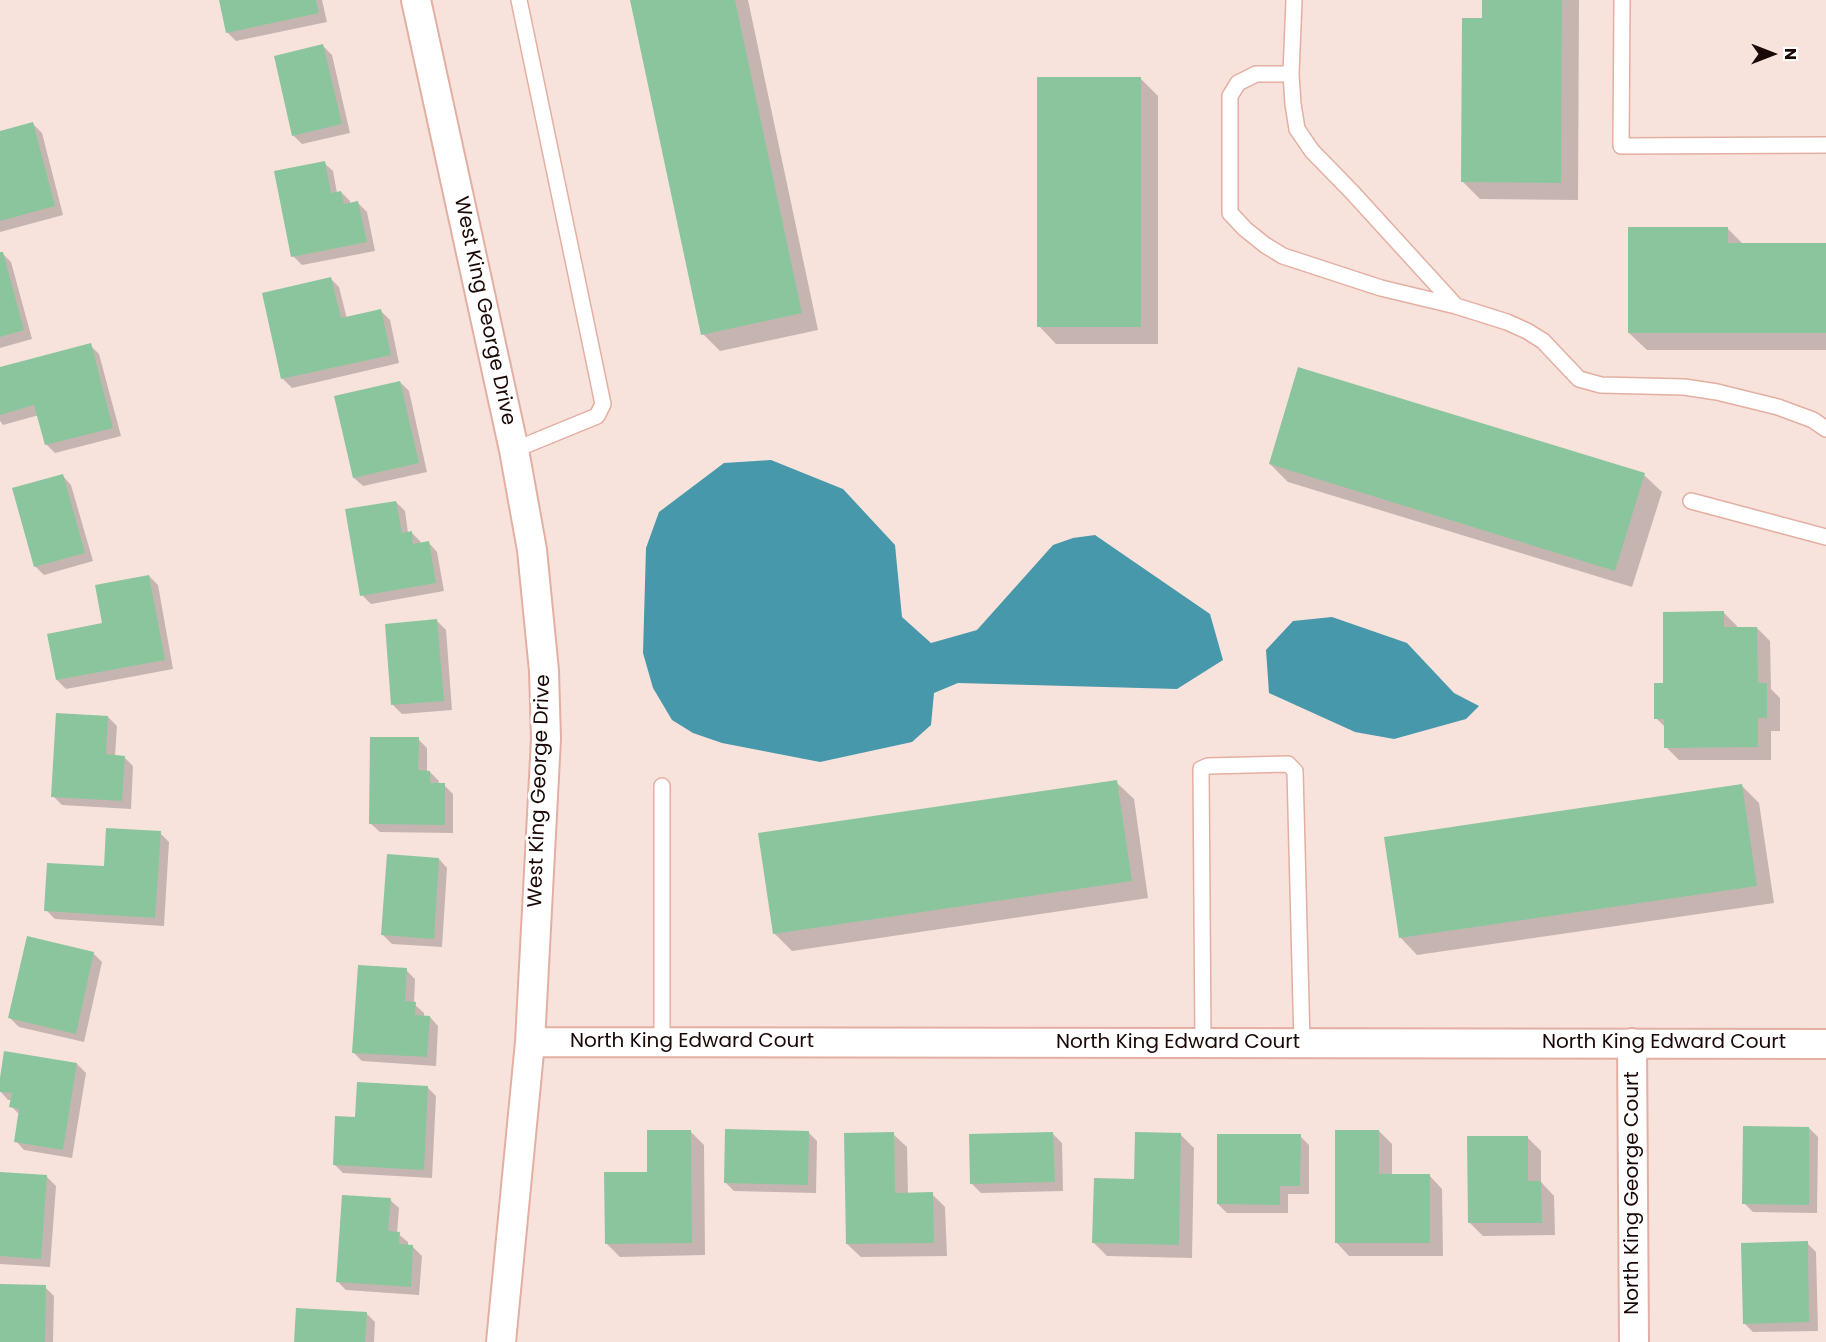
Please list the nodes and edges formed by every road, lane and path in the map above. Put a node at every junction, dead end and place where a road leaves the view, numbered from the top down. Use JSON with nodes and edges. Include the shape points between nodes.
{"nodes":[{"id":1,"x":416,"y":0,"type":"edge"},
{"id":2,"x":519,"y":0,"type":"edge"},
{"id":3,"x":1294,"y":0,"type":"edge"},
{"id":4,"x":1622,"y":0,"type":"edge"},
{"id":5,"x":1292,"y":74,"type":"junction"},
{"id":6,"x":1826,"y":145,"type":"edge"},
{"id":7,"x":1456,"y":306,"type":"junction"},
{"id":8,"x":1826,"y":429,"type":"edge"},
{"id":9,"x":514,"y":450,"type":"junction"},
{"id":10,"x":1691,"y":501,"type":"dead end"},
{"id":11,"x":1826,"y":537,"type":"edge"},
{"id":12,"x":662,"y":786,"type":"dead end"},
{"id":13,"x":530,"y":1042,"type":"junction"},
{"id":14,"x":662,"y":1042,"type":"junction"},
{"id":15,"x":1203,"y":1043,"type":"junction"},
{"id":16,"x":1302,"y":1043,"type":"junction"},
{"id":17,"x":1632,"y":1043,"type":"junction"},
{"id":18,"x":1826,"y":1044,"type":"edge"},
{"id":19,"x":501,"y":1342,"type":"edge"},
{"id":20,"x":1634,"y":1342,"type":"edge"}],
"edges":[{"from":1,"to":9,"type":"street","name":"West King George Drive"},
{"from":2,"to":9,"type":"lane","via":[[603,404],[597,416]]},
{"from":3,"to":5,"type":"lane"},
{"from":4,"to":6,"type":"lane","via":[[1621,146]]},
{"from":5,"to":7,"type":"lane","via":[[1298,129],[1312,151]]},
{"from":5,"to":7,"type":"lane","via":[[1256,74],[1238,82],[1230,96],[1230,213],[1245,230],[1283,256],[1381,288]]},
{"from":7,"to":8,"type":"lane","via":[[1527,331],[1543,341],[1579,380],[1601,385],[1684,387],[1739,397],[1799,414]]},
{"from":9,"to":13,"type":"street","name":"West King George Drive","via":[[532,550],[544,671],[546,739]]},
{"from":10,"to":11,"type":"lane"},
{"from":12,"to":14,"type":"lane"},
{"from":13,"to":14,"type":"street","name":"North King Edward Court"},
{"from":13,"to":19,"type":"street","name":"West King George Drive"},
{"from":14,"to":15,"type":"street","name":"North King Edward Court"},
{"from":15,"to":16,"type":"street","name":"North King Edward Court"},
{"from":15,"to":16,"type":"lane","via":[[1201,769],[1288,764],[1295,771]]},
{"from":16,"to":17,"type":"street","name":"North King Edward Court"},
{"from":17,"to":18,"type":"street","name":"North King Edward Court"},
{"from":17,"to":20,"type":"street","name":"North King George Court"}]}
